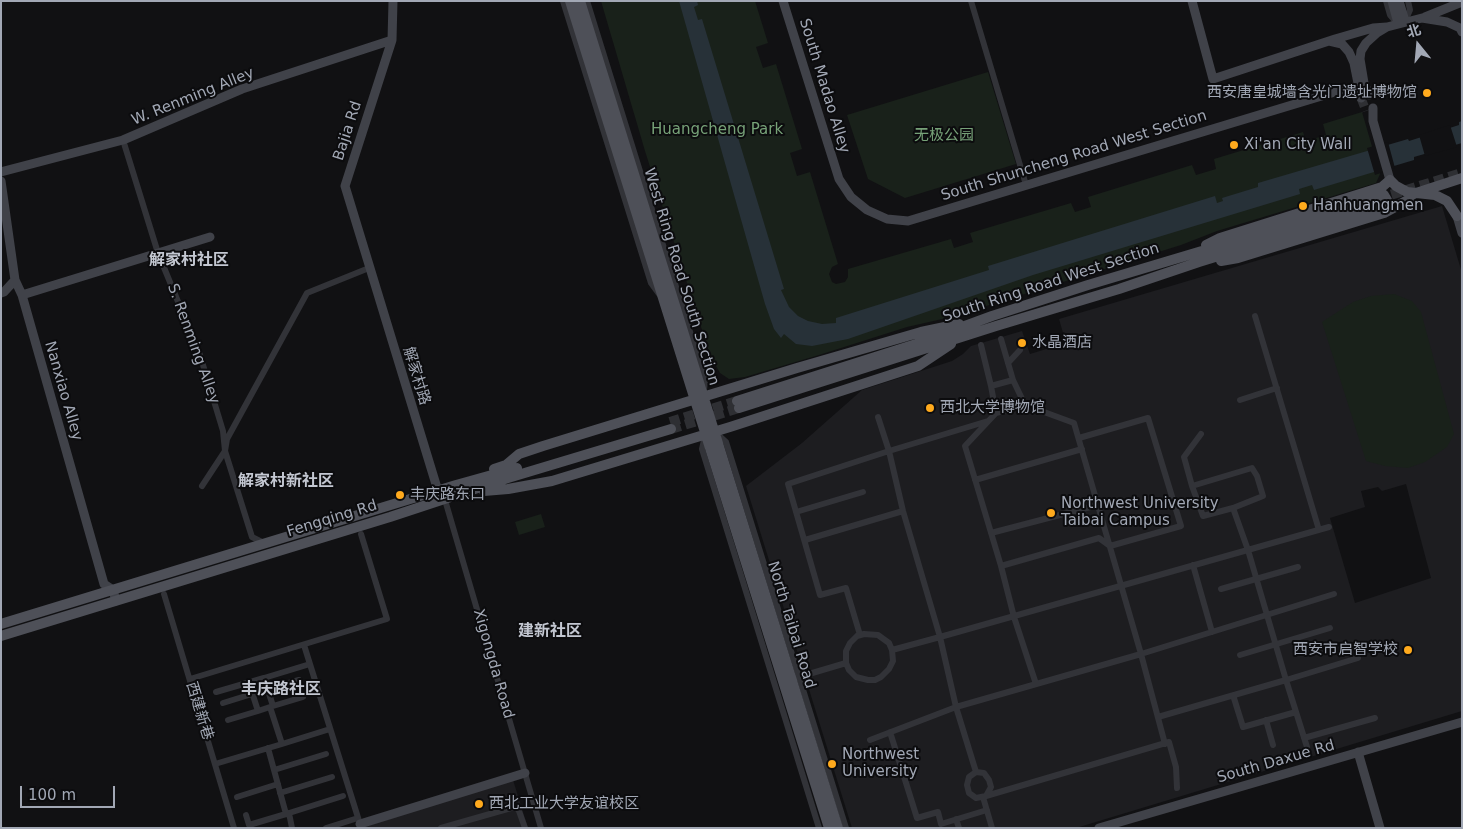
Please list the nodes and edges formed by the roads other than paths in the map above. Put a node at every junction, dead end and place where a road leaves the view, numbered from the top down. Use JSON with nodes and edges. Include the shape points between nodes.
{"nodes":[{"id":1,"x":393,"y":1,"type":"edge"},
{"id":2,"x":563,"y":1,"type":"edge"},
{"id":3,"x":570,"y":1,"type":"edge"},
{"id":4,"x":580,"y":1,"type":"edge"},
{"id":5,"x":587,"y":1,"type":"edge"},
{"id":6,"x":783,"y":1,"type":"edge"},
{"id":7,"x":971,"y":1,"type":"edge"},
{"id":8,"x":1192,"y":1,"type":"edge"},
{"id":9,"x":1386,"y":1,"type":"edge"},
{"id":10,"x":1392,"y":1,"type":"edge"},
{"id":11,"x":1400,"y":1,"type":"edge"},
{"id":12,"x":1408,"y":1,"type":"edge"},
{"id":13,"x":1462,"y":2,"type":"edge"},
{"id":14,"x":1462,"y":17,"type":"edge"},
{"id":15,"x":1422,"y":18,"type":"junction"},
{"id":16,"x":1401,"y":22,"type":"junction"},
{"id":17,"x":1387,"y":27,"type":"junction"},
{"id":18,"x":1461,"y":29,"type":"edge"},
{"id":19,"x":392,"y":40,"type":"junction"},
{"id":20,"x":1328,"y":41,"type":"junction"},
{"id":21,"x":1357,"y":61,"type":"junction"},
{"id":22,"x":1358,"y":85,"type":"junction"},
{"id":23,"x":1369,"y":110,"type":"tunnel mouth"},
{"id":24,"x":123,"y":140,"type":"junction"},
{"id":25,"x":1,"y":172,"type":"edge"},
{"id":26,"x":1389,"y":178,"type":"junction"},
{"id":27,"x":1462,"y":178,"type":"edge"},
{"id":28,"x":839,"y":179,"type":"joint"},
{"id":29,"x":1,"y":181,"type":"edge"},
{"id":30,"x":1026,"y":185,"type":"junction"},
{"id":31,"x":1413,"y":194,"type":"junction"},
{"id":32,"x":1379,"y":202,"type":"junction"},
{"id":33,"x":1457,"y":216,"type":"joint"},
{"id":34,"x":1462,"y":233,"type":"edge"},
{"id":35,"x":210,"y":237,"type":"dead end"},
{"id":36,"x":158,"y":253,"type":"junction"},
{"id":37,"x":661,"y":265,"type":"junction"},
{"id":38,"x":369,"y":268,"type":"junction"},
{"id":39,"x":15,"y":280,"type":"junction"},
{"id":40,"x":674,"y":280,"type":"junction"},
{"id":41,"x":1,"y":293,"type":"edge"},
{"id":42,"x":22,"y":295,"type":"junction"},
{"id":43,"x":662,"y":297,"type":"junction"},
{"id":44,"x":1255,"y":316,"type":"dead end"},
{"id":45,"x":975,"y":322,"type":"junction"},
{"id":46,"x":962,"y":336,"type":"junction"},
{"id":47,"x":1001,"y":339,"type":"dead end"},
{"id":48,"x":981,"y":345,"type":"dead end"},
{"id":49,"x":1020,"y":350,"type":"dead end"},
{"id":50,"x":1008,"y":363,"type":"junction"},
{"id":51,"x":1013,"y":380,"type":"junction"},
{"id":52,"x":991,"y":386,"type":"junction"},
{"id":53,"x":1277,"y":388,"type":"junction"},
{"id":54,"x":698,"y":398,"type":"junction"},
{"id":55,"x":1240,"y":400,"type":"dead end"},
{"id":56,"x":1025,"y":405,"type":"junction"},
{"id":57,"x":996,"y":413,"type":"junction"},
{"id":58,"x":878,"y":417,"type":"dead end"},
{"id":59,"x":988,"y":421,"type":"junction"},
{"id":60,"x":710,"y":433,"type":"junction"},
{"id":61,"x":1201,"y":434,"type":"dead end"},
{"id":62,"x":1079,"y":438,"type":"junction"},
{"id":63,"x":1082,"y":449,"type":"junction"},
{"id":64,"x":225,"y":451,"type":"junction"},
{"id":65,"x":889,"y":451,"type":"junction"},
{"id":66,"x":975,"y":480,"type":"junction"},
{"id":67,"x":456,"y":485,"type":"junction"},
{"id":68,"x":202,"y":486,"type":"dead end"},
{"id":69,"x":1192,"y":486,"type":"junction"},
{"id":70,"x":438,"y":491,"type":"junction"},
{"id":71,"x":863,"y":492,"type":"dead end"},
{"id":72,"x":448,"y":499,"type":"junction"},
{"id":73,"x":1098,"y":505,"type":"junction"},
{"id":74,"x":1233,"y":508,"type":"junction"},
{"id":75,"x":903,"y":511,"type":"junction"},
{"id":76,"x":796,"y":512,"type":"junction"},
{"id":77,"x":1329,"y":527,"type":"dead end"},
{"id":78,"x":1319,"y":530,"type":"junction"},
{"id":79,"x":991,"y":533,"type":"junction"},
{"id":80,"x":361,"y":534,"type":"dead end"},
{"id":81,"x":804,"y":540,"type":"junction"},
{"id":82,"x":264,"y":543,"type":"junction"},
{"id":83,"x":1110,"y":546,"type":"junction"},
{"id":84,"x":1248,"y":550,"type":"junction"},
{"id":85,"x":1194,"y":565,"type":"junction"},
{"id":86,"x":1001,"y":566,"type":"junction"},
{"id":87,"x":1298,"y":567,"type":"dead end"},
{"id":88,"x":1256,"y":579,"type":"junction"},
{"id":89,"x":1122,"y":586,"type":"junction"},
{"id":90,"x":1221,"y":589,"type":"dead end"},
{"id":91,"x":113,"y":590,"type":"junction"},
{"id":92,"x":164,"y":594,"type":"dead end"},
{"id":93,"x":1334,"y":594,"type":"dead end"},
{"id":94,"x":116,"y":601,"type":"junction"},
{"id":95,"x":1267,"y":615,"type":"junction"},
{"id":96,"x":1014,"y":617,"type":"junction"},
{"id":97,"x":1,"y":624,"type":"edge"},
{"id":98,"x":1330,"y":628,"type":"dead end"},
{"id":99,"x":1212,"y":632,"type":"junction"},
{"id":100,"x":860,"y":635,"type":"junction"},
{"id":101,"x":1,"y":636,"type":"edge"},
{"id":102,"x":940,"y":637,"type":"junction"},
{"id":103,"x":304,"y":645,"type":"junction"},
{"id":104,"x":1275,"y":645,"type":"junction"},
{"id":105,"x":892,"y":650,"type":"junction"},
{"id":106,"x":1141,"y":654,"type":"junction"},
{"id":107,"x":1240,"y":655,"type":"dead end"},
{"id":108,"x":1358,"y":658,"type":"dead end"},
{"id":109,"x":846,"y":663,"type":"junction"},
{"id":110,"x":310,"y":664,"type":"junction"},
{"id":111,"x":795,"y":677,"type":"junction"},
{"id":112,"x":264,"y":678,"type":"junction"},
{"id":113,"x":190,"y":679,"type":"junction"},
{"id":114,"x":299,"y":680,"type":"dead end"},
{"id":115,"x":1286,"y":680,"type":"junction"},
{"id":116,"x":249,"y":683,"type":"junction"},
{"id":117,"x":1036,"y":684,"type":"junction"},
{"id":118,"x":268,"y":689,"type":"junction"},
{"id":119,"x":216,"y":692,"type":"dead end"},
{"id":120,"x":252,"y":694,"type":"junction"},
{"id":121,"x":1233,"y":696,"type":"junction"},
{"id":122,"x":303,"y":697,"type":"dead end"},
{"id":123,"x":223,"y":703,"type":"dead end"},
{"id":124,"x":272,"y":707,"type":"junction"},
{"id":125,"x":956,"y":707,"type":"junction"},
{"id":126,"x":258,"y":711,"type":"junction"},
{"id":127,"x":1296,"y":712,"type":"junction"},
{"id":128,"x":1158,"y":717,"type":"junction"},
{"id":129,"x":1375,"y":718,"type":"dead end"},
{"id":130,"x":228,"y":720,"type":"dead end"},
{"id":131,"x":1266,"y":720,"type":"junction"},
{"id":132,"x":1462,"y":722,"type":"edge"},
{"id":133,"x":330,"y":729,"type":"junction"},
{"id":134,"x":890,"y":732,"type":"junction"},
{"id":135,"x":1304,"y":738,"type":"junction"},
{"id":136,"x":870,"y":740,"type":"dead end"},
{"id":137,"x":282,"y":744,"type":"junction"},
{"id":138,"x":1165,"y":744,"type":"junction"},
{"id":139,"x":1273,"y":744,"type":"dead end"},
{"id":140,"x":1307,"y":747,"type":"dead end"},
{"id":141,"x":268,"y":748,"type":"junction"},
{"id":142,"x":1358,"y":752,"type":"junction"},
{"id":143,"x":326,"y":754,"type":"dead end"},
{"id":144,"x":216,"y":764,"type":"junction"},
{"id":145,"x":274,"y":770,"type":"junction"},
{"id":146,"x":976,"y":772,"type":"junction"},
{"id":147,"x":525,"y":773,"type":"junction"},
{"id":148,"x":332,"y":777,"type":"dead end"},
{"id":149,"x":278,"y":784,"type":"junction"},
{"id":150,"x":1177,"y":788,"type":"dead end"},
{"id":151,"x":280,"y":792,"type":"junction"},
{"id":152,"x":343,"y":796,"type":"dead end"},
{"id":153,"x":985,"y":796,"type":"junction"},
{"id":154,"x":237,"y":797,"type":"dead end"},
{"id":155,"x":987,"y":810,"type":"junction"},
{"id":156,"x":287,"y":813,"type":"junction"},
{"id":157,"x":246,"y":815,"type":"dead end"},
{"id":158,"x":956,"y":819,"type":"junction"},
{"id":159,"x":359,"y":821,"type":"junction"},
{"id":160,"x":1103,"y":827,"type":"edge"},
{"id":161,"x":234,"y":828,"type":"edge"},
{"id":162,"x":292,"y":828,"type":"edge"},
{"id":163,"x":326,"y":828,"type":"edge"},
{"id":164,"x":441,"y":828,"type":"edge"},
{"id":165,"x":524,"y":828,"type":"edge"},
{"id":166,"x":541,"y":828,"type":"edge"},
{"id":167,"x":819,"y":828,"type":"edge"},
{"id":168,"x":829,"y":828,"type":"edge"},
{"id":169,"x":838,"y":828,"type":"edge"},
{"id":170,"x":846,"y":828,"type":"edge"},
{"id":171,"x":958,"y":828,"type":"edge"},
{"id":172,"x":992,"y":828,"type":"edge"},
{"id":173,"x":1380,"y":828,"type":"edge"}],
"edges":[{"from":1,"to":19,"type":"street","name":"Bajia Rd"},
{"from":2,"to":43,"type":"street","name":"West Ring Road South Section","via":[[651,283]]},
{"from":3,"to":43,"type":"main road","name":"West Ring Road South Section"},
{"from":4,"to":37,"type":"main road","name":"West Ring Road South Section"},
{"from":5,"to":40,"type":"street","name":"West Ring Road South Section"},
{"from":6,"to":28,"type":"street","name":"South Madao Alley"},
{"from":7,"to":30,"type":"street"},
{"from":8,"to":20,"type":"street","via":[[1213,79]]},
{"from":9,"to":16,"type":"street","via":[[1390,15]]},
{"from":10,"to":16,"type":"street"},
{"from":11,"to":16,"type":"street"},
{"from":12,"to":16,"type":"street","via":[[1410,10]]},
{"from":13,"to":15,"type":"street"},
{"from":14,"to":18,"type":"street"},
{"from":15,"to":16,"type":"street"},
{"from":15,"to":18,"type":"street","via":[[1447,22]]},
{"from":16,"to":17,"type":"street"},
{"from":17,"to":20,"type":"street"},
{"from":17,"to":21,"type":"street","via":[[1366,43]]},
{"from":19,"to":24,"type":"street","name":"W. Renming Alley","via":[[242,90]]},
{"from":19,"to":38,"type":"street","name":"Bajia Rd","via":[[344,186]]},
{"from":20,"to":21,"type":"street","via":[[1342,44]]},
{"from":21,"to":22,"type":"street"},
{"from":21,"to":22,"type":"street","via":[[1365,96]]},
{"from":22,"to":30,"type":"street","name":"South Shuncheng Road West Section"},
{"from":23,"to":26,"type":"street"},
{"from":24,"to":25,"type":"street","name":"W. Renming Alley"},
{"from":24,"to":36,"type":"street","name":"S. Renming Alley"},
{"from":26,"to":31,"type":"main road"},
{"from":26,"to":32,"type":"main road","via":[[1382,187]]},
{"from":27,"to":31,"type":"main road","name":"South Ring Road West Section"},
{"from":28,"to":30,"type":"street","name":"South Shuncheng Road West Section","via":[[851,197],[867,210],[887,219],[908,220]]},
{"from":29,"to":39,"type":"street","name":"Nanxiao Alley"},
{"from":31,"to":32,"type":"main road","name":"South Ring Road West Section","via":[[1408,200]]},
{"from":31,"to":33,"type":"main road","via":[[1435,195],[1447,201]]},
{"from":32,"to":45,"type":"main road","name":"South Ring Road West Section","via":[[1220,238],[1186,256]]},
{"from":32,"to":46,"type":"main road","name":"South Ring Road West Section","via":[[1162,275]]},
{"from":33,"to":34,"type":"street"},
{"from":35,"to":36,"type":"street"},
{"from":36,"to":42,"type":"street"},
{"from":36,"to":64,"type":"street","name":"S. Renming Alley","via":[[200,355],[223,431]]},
{"from":37,"to":40,"type":"street"},
{"from":37,"to":54,"type":"main road","name":"West Ring Road South Section"},
{"from":38,"to":64,"type":"street","via":[[307,293],[227,439]]},
{"from":38,"to":70,"type":"street","name":"解家村路"},
{"from":39,"to":41,"type":"street"},
{"from":39,"to":42,"type":"street","name":"Nanxiao Alley"},
{"from":40,"to":54,"type":"street","name":"West Ring Road South Section","via":[[705,380]]},
{"from":42,"to":91,"type":"street","name":"Nanxiao Alley","via":[[104,584]]},
{"from":43,"to":54,"type":"main road","name":"West Ring Road South Section"},
{"from":44,"to":53,"type":"street"},
{"from":45,"to":46,"type":"main road","name":"South Ring Road West Section","via":[[738,404]]},
{"from":45,"to":54,"type":"main road","via":[[921,332]]},
{"from":46,"to":60,"type":"main road","via":[[918,366]]},
{"from":47,"to":50,"type":"street"},
{"from":48,"to":52,"type":"street"},
{"from":49,"to":50,"type":"street"},
{"from":50,"to":51,"type":"street"},
{"from":51,"to":52,"type":"street"},
{"from":51,"to":56,"type":"street"},
{"from":52,"to":57,"type":"street"},
{"from":53,"to":55,"type":"street"},
{"from":53,"to":78,"type":"street"},
{"from":54,"to":60,"type":"main road","name":"West Ring Road South Section"},
{"from":54,"to":67,"type":"main road","via":[[518,454],[506,465]]},
{"from":56,"to":57,"type":"street"},
{"from":56,"to":62,"type":"street","via":[[1074,423]]},
{"from":57,"to":59,"type":"street"},
{"from":58,"to":65,"type":"street"},
{"from":59,"to":65,"type":"street"},
{"from":59,"to":66,"type":"street","via":[[965,446]]},
{"from":60,"to":72,"type":"main road","via":[[552,480]]},
{"from":60,"to":111,"type":"main road","name":"North Taibai Road"},
{"from":60,"to":167,"type":"street","via":[[702,449]]},
{"from":60,"to":168,"type":"main road","name":"North Taibai Road"},
{"from":61,"to":69,"type":"street","via":[[1184,457]]},
{"from":62,"to":63,"type":"street"},
{"from":62,"to":83,"type":"street","via":[[1148,418],[1181,526]]},
{"from":63,"to":66,"type":"street"},
{"from":63,"to":73,"type":"street"},
{"from":64,"to":68,"type":"street"},
{"from":64,"to":82,"type":"street","name":"S. Renming Alley","via":[[252,537]]},
{"from":65,"to":75,"type":"street"},
{"from":65,"to":76,"type":"street","via":[[788,484]]},
{"from":66,"to":79,"type":"street"},
{"from":67,"to":70,"type":"main road","name":"Fengqing Rd"},
{"from":67,"to":72,"type":"main road","name":"Fengqing Rd","via":[[671,426]]},
{"from":69,"to":74,"type":"street","via":[[1203,516]]},
{"from":69,"to":74,"type":"street","via":[[1252,468],[1264,496]]},
{"from":70,"to":82,"type":"main road","name":"Fengqing Rd"},
{"from":71,"to":76,"type":"street"},
{"from":72,"to":94,"type":"main road","name":"Fengqing Rd"},
{"from":72,"to":147,"type":"street","name":"Xigongda Road"},
{"from":73,"to":79,"type":"street"},
{"from":73,"to":83,"type":"street"},
{"from":74,"to":84,"type":"street"},
{"from":75,"to":81,"type":"street"},
{"from":75,"to":102,"type":"street"},
{"from":76,"to":81,"type":"street"},
{"from":77,"to":78,"type":"street"},
{"from":78,"to":84,"type":"street"},
{"from":79,"to":86,"type":"street"},
{"from":80,"to":103,"type":"street","via":[[387,619]]},
{"from":81,"to":100,"type":"street","via":[[820,595],[846,588]]},
{"from":82,"to":91,"type":"main road","name":"Fengqing Rd"},
{"from":83,"to":86,"type":"street","via":[[1098,538]]},
{"from":83,"to":89,"type":"street"},
{"from":84,"to":85,"type":"street"},
{"from":84,"to":88,"type":"street"},
{"from":85,"to":89,"type":"street"},
{"from":85,"to":99,"type":"street"},
{"from":86,"to":96,"type":"street"},
{"from":87,"to":88,"type":"street"},
{"from":88,"to":90,"type":"street"},
{"from":88,"to":95,"type":"street"},
{"from":89,"to":96,"type":"street"},
{"from":89,"to":106,"type":"street"},
{"from":91,"to":94,"type":"street","name":"Nanxiao Alley"},
{"from":91,"to":97,"type":"main road","name":"Fengqing Rd"},
{"from":92,"to":113,"type":"street","name":"西建新巷"},
{"from":93,"to":95,"type":"street"},
{"from":94,"to":101,"type":"main road","name":"Fengqing Rd"},
{"from":95,"to":99,"type":"street"},
{"from":95,"to":104,"type":"street"},
{"from":96,"to":102,"type":"street"},
{"from":96,"to":117,"type":"street"},
{"from":98,"to":104,"type":"street"},
{"from":99,"to":106,"type":"street"},
{"from":100,"to":105,"type":"street","via":[[878,635]]},
{"from":100,"to":109,"type":"street","via":[[850,643]]},
{"from":102,"to":105,"type":"street"},
{"from":102,"to":125,"type":"street"},
{"from":103,"to":110,"type":"street"},
{"from":103,"to":113,"type":"street"},
{"from":104,"to":107,"type":"street"},
{"from":104,"to":115,"type":"street"},
{"from":105,"to":109,"type":"street","via":[[893,661],[889,670],[875,680],[856,677]]},
{"from":106,"to":117,"type":"street"},
{"from":106,"to":128,"type":"street"},
{"from":108,"to":115,"type":"street"},
{"from":109,"to":111,"type":"street"},
{"from":110,"to":112,"type":"street"},
{"from":110,"to":133,"type":"street"},
{"from":111,"to":169,"type":"main road","name":"North Taibai Road"},
{"from":111,"to":170,"type":"street"},
{"from":112,"to":116,"type":"street"},
{"from":112,"to":118,"type":"street"},
{"from":113,"to":144,"type":"street","name":"西建新巷"},
{"from":114,"to":118,"type":"street"},
{"from":115,"to":121,"type":"street"},
{"from":115,"to":127,"type":"street"},
{"from":116,"to":119,"type":"street"},
{"from":116,"to":120,"type":"street"},
{"from":117,"to":125,"type":"street"},
{"from":118,"to":124,"type":"street"},
{"from":120,"to":123,"type":"street"},
{"from":120,"to":126,"type":"street"},
{"from":121,"to":128,"type":"street"},
{"from":121,"to":131,"type":"street","via":[[1243,727]]},
{"from":122,"to":124,"type":"street"},
{"from":124,"to":126,"type":"street"},
{"from":124,"to":137,"type":"street"},
{"from":125,"to":134,"type":"street"},
{"from":125,"to":146,"type":"street"},
{"from":126,"to":130,"type":"street"},
{"from":127,"to":131,"type":"street"},
{"from":127,"to":135,"type":"street"},
{"from":128,"to":138,"type":"street"},
{"from":129,"to":135,"type":"street"},
{"from":131,"to":139,"type":"street"},
{"from":132,"to":142,"type":"street","name":"South Daxue Rd"},
{"from":133,"to":137,"type":"street"},
{"from":133,"to":159,"type":"street"},
{"from":134,"to":136,"type":"street"},
{"from":134,"to":158,"type":"street","via":[[917,818],[938,812],[941,824]]},
{"from":135,"to":140,"type":"street"},
{"from":137,"to":141,"type":"street"},
{"from":138,"to":150,"type":"street","via":[[1169,742],[1176,767]]},
{"from":138,"to":153,"type":"street"},
{"from":141,"to":144,"type":"street"},
{"from":141,"to":145,"type":"street"},
{"from":142,"to":160,"type":"street","name":"South Daxue Rd"},
{"from":142,"to":173,"type":"street"},
{"from":143,"to":145,"type":"street"},
{"from":144,"to":161,"type":"street","name":"西建新巷"},
{"from":145,"to":149,"type":"street"},
{"from":146,"to":153,"type":"street","via":[[984,773],[989,780],[991,787]]},
{"from":146,"to":153,"type":"street","via":[[969,777],[970,793],[976,798]]},
{"from":147,"to":159,"type":"street"},
{"from":147,"to":166,"type":"street","name":"Xigongda Road"},
{"from":148,"to":151,"type":"street"},
{"from":149,"to":151,"type":"street"},
{"from":149,"to":154,"type":"street"},
{"from":151,"to":156,"type":"street"},
{"from":152,"to":156,"type":"street"},
{"from":153,"to":155,"type":"street"},
{"from":155,"to":158,"type":"street"},
{"from":155,"to":172,"type":"street"},
{"from":156,"to":157,"type":"street","via":[[249,825]]},
{"from":156,"to":162,"type":"street"},
{"from":158,"to":171,"type":"street"},
{"from":159,"to":163,"type":"street"},
{"from":164,"to":165,"type":"street","via":[[511,808],[519,811]]}]}
